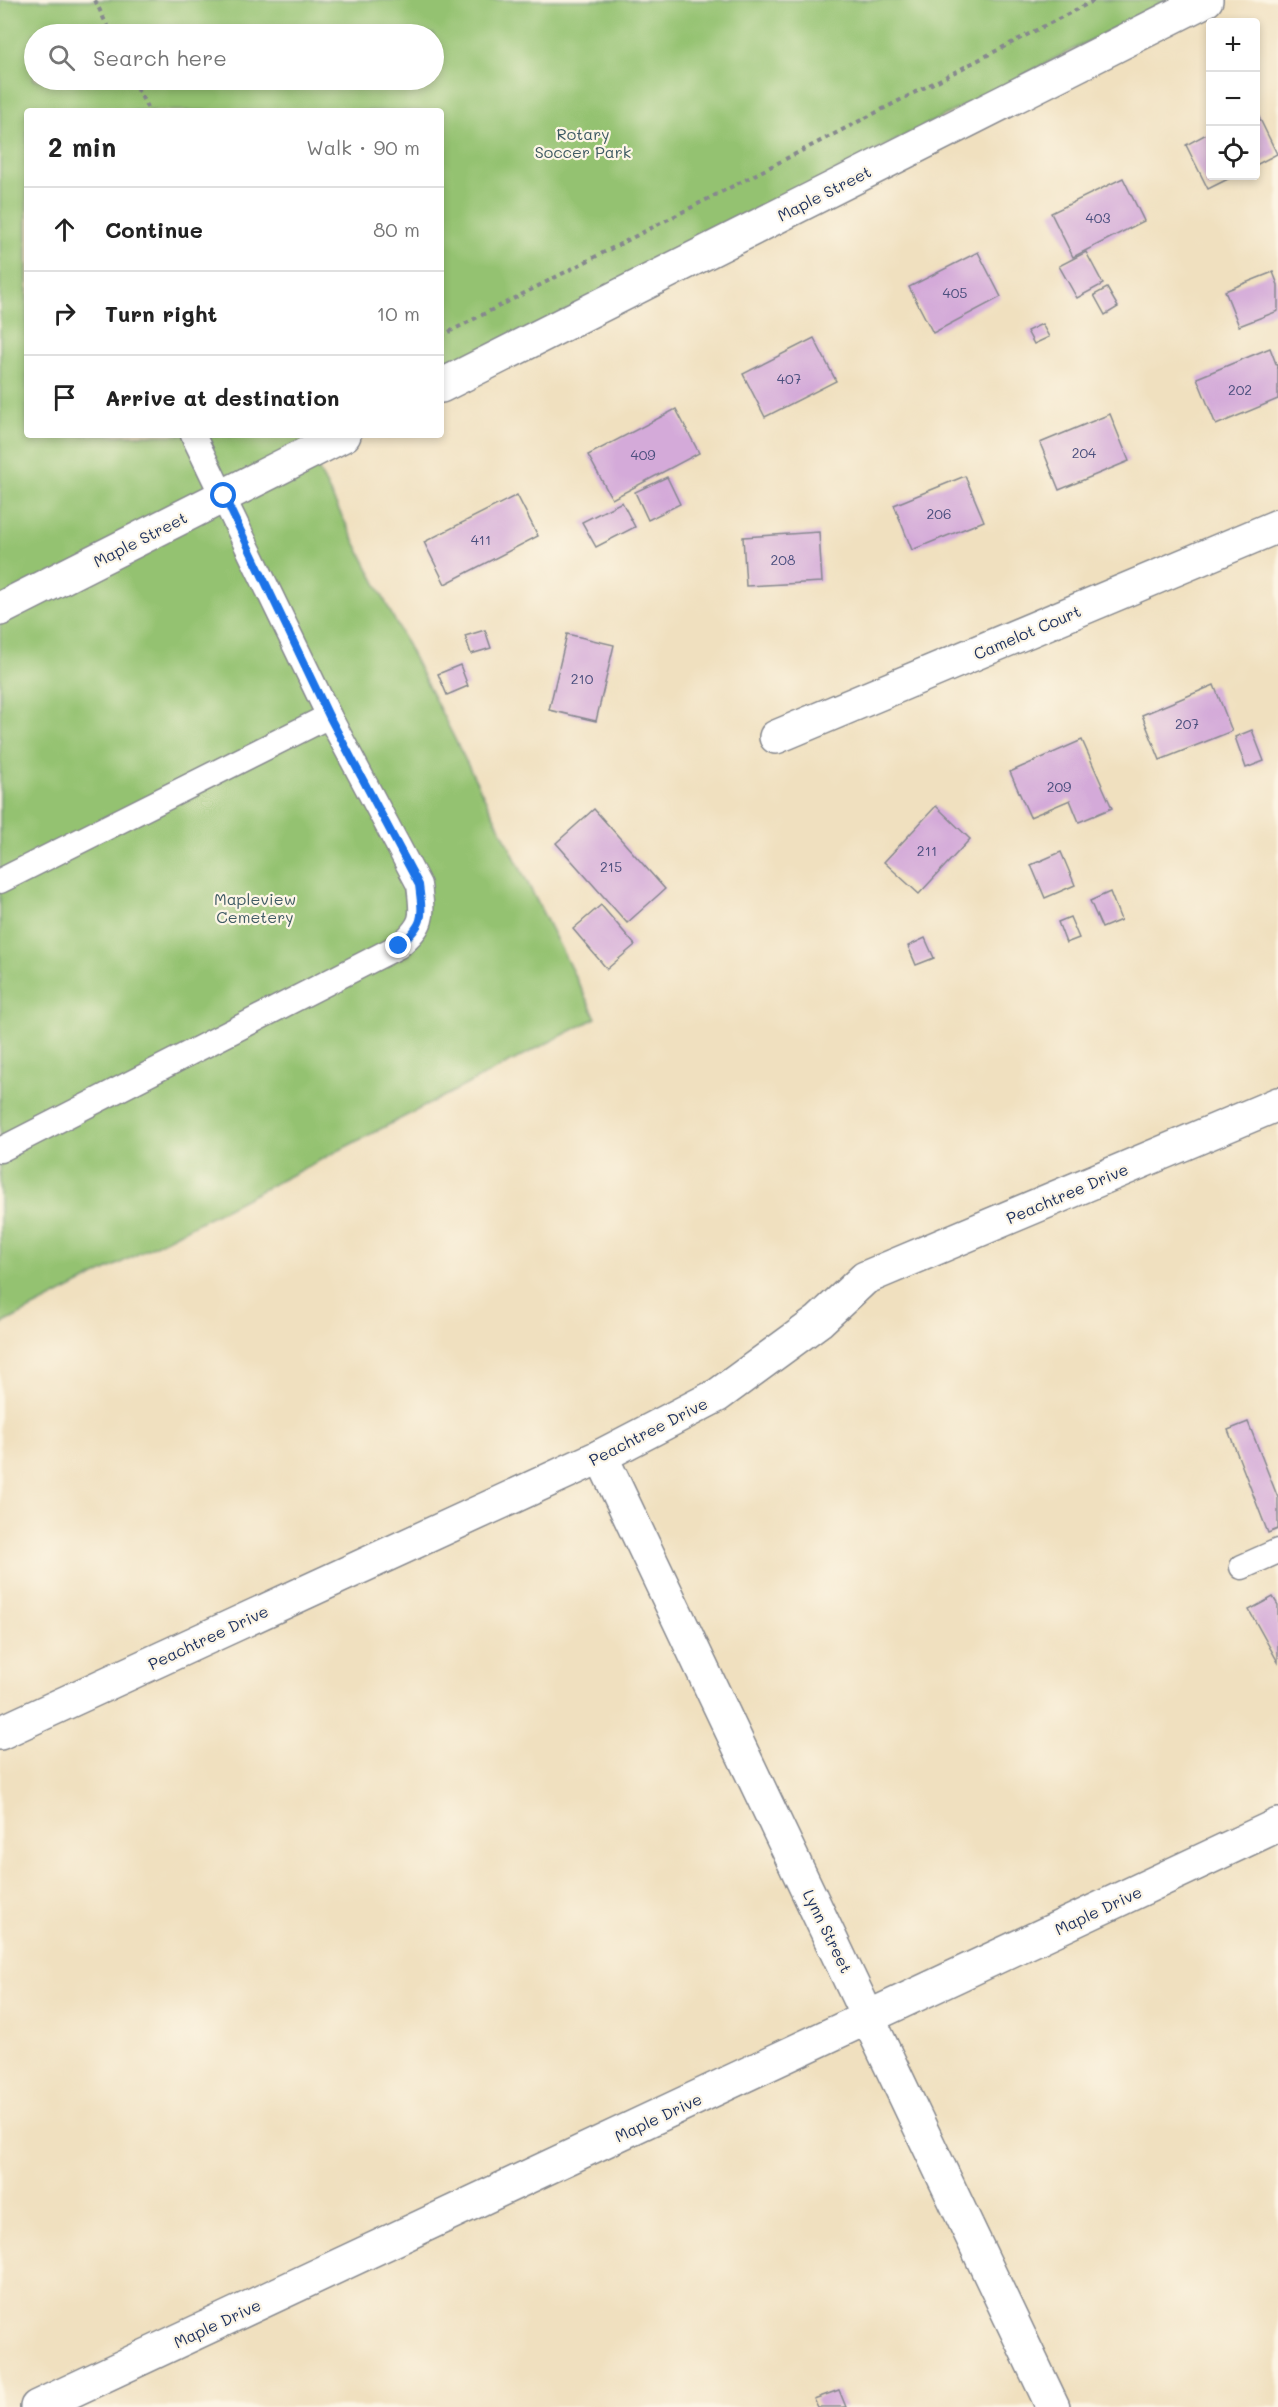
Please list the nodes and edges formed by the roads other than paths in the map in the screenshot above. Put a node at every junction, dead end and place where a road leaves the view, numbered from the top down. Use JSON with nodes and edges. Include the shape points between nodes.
{"nodes":[{"id":1,"x":1206,"y":0,"type":"edge"},
{"id":2,"x":444,"y":384,"type":"edge"},
{"id":3,"x":195,"y":438,"type":"edge"},
{"id":4,"x":338,"y":438,"type":"edge"},
{"id":5,"x":224,"y":496,"type":"junction"},
{"id":6,"x":1278,"y":526,"type":"edge"},
{"id":7,"x":0,"y":609,"type":"edge"},
{"id":8,"x":329,"y":716,"type":"junction"},
{"id":9,"x":776,"y":737,"type":"dead end"},
{"id":10,"x":0,"y":881,"type":"edge"},
{"id":11,"x":1278,"y":1104,"type":"edge"},
{"id":12,"x":0,"y":1150,"type":"edge"},
{"id":13,"x":601,"y":1456,"type":"junction"},
{"id":14,"x":1278,"y":1551,"type":"edge"},
{"id":15,"x":1242,"y":1567,"type":"dead end"},
{"id":16,"x":0,"y":1733,"type":"edge"},
{"id":17,"x":1278,"y":1825,"type":"edge"},
{"id":18,"x":869,"y":2018,"type":"junction"},
{"id":19,"x":37,"y":2407,"type":"edge"},
{"id":20,"x":1053,"y":2407,"type":"edge"}],
"edges":[{"from":1,"to":2,"type":"street","name":"Maple Street"},
{"from":3,"to":5,"type":"lane"},
{"from":4,"to":5,"type":"street","name":"Maple Street"},
{"from":5,"to":7,"type":"street","name":"Maple Street"},
{"from":5,"to":8,"type":"lane"},
{"from":6,"to":9,"type":"street","name":"Camelot Court"},
{"from":8,"to":10,"type":"lane"},
{"from":8,"to":12,"type":"lane","via":[[419,885],[423,915],[413,934],[399,946]]},
{"from":11,"to":13,"type":"street","name":"Peachtree Drive","via":[[865,1278],[819,1321],[718,1395]]},
{"from":13,"to":16,"type":"street","name":"Peachtree Drive"},
{"from":13,"to":18,"type":"street","name":"Lynn Street"},
{"from":14,"to":15,"type":"lane"},
{"from":17,"to":18,"type":"street","name":"Maple Drive"},
{"from":18,"to":19,"type":"street","name":"Maple Drive"},
{"from":18,"to":20,"type":"street","name":"Lynn Street"}]}
